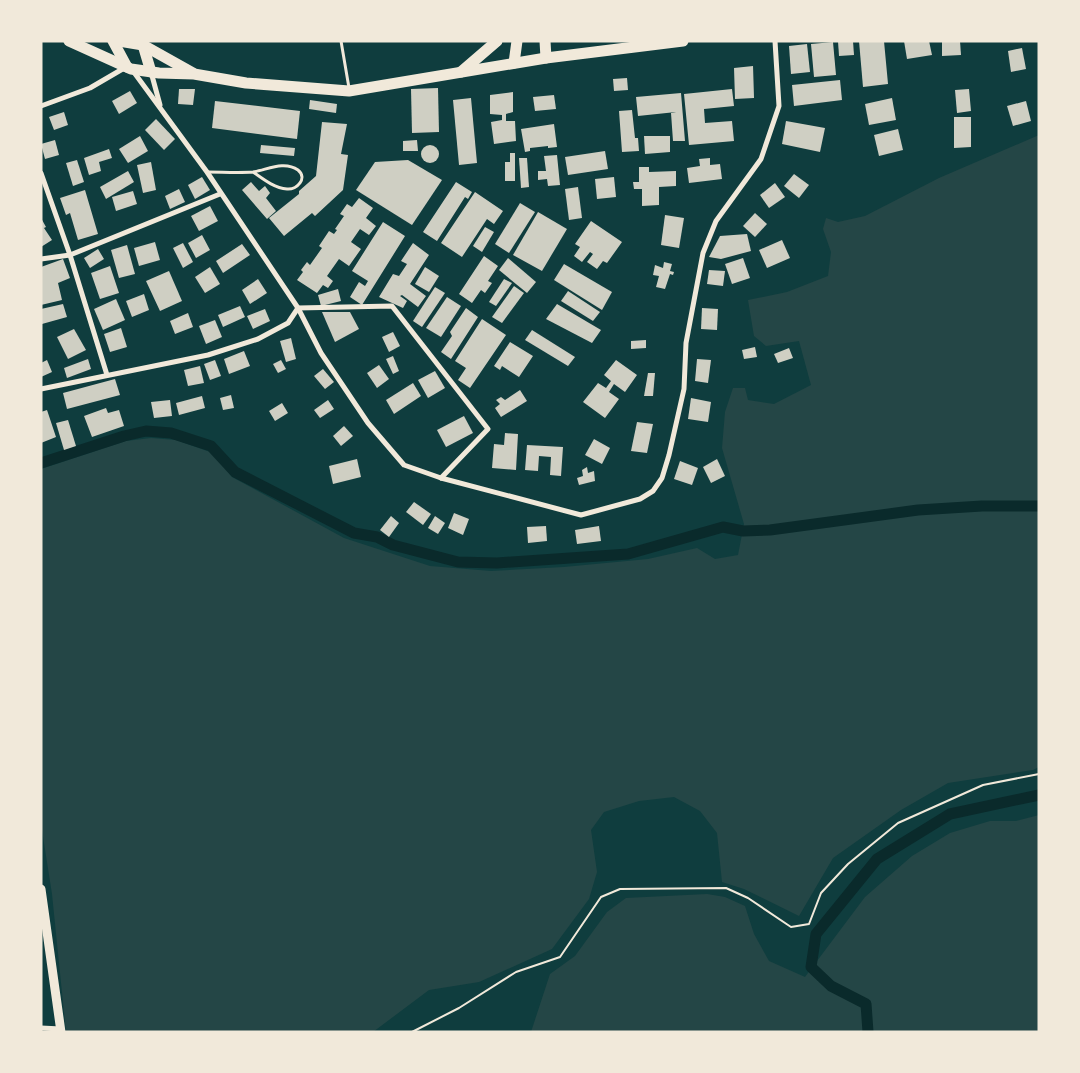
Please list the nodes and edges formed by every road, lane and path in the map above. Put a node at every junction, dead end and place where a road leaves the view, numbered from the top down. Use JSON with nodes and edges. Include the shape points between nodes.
{"nodes":[{"id":1,"x":70,"y":41,"type":"edge"},
{"id":2,"x":113,"y":41,"type":"edge"},
{"id":3,"x":119,"y":41,"type":"edge"},
{"id":4,"x":341,"y":41,"type":"edge"},
{"id":5,"x":497,"y":41,"type":"edge"},
{"id":6,"x":517,"y":41,"type":"edge"},
{"id":7,"x":545,"y":41,"type":"edge"},
{"id":8,"x":683,"y":41,"type":"edge"},
{"id":9,"x":775,"y":41,"type":"edge"},
{"id":10,"x":141,"y":43,"type":"edge"},
{"id":11,"x":546,"y":58,"type":"junction"},
{"id":12,"x":514,"y":63,"type":"junction"},
{"id":13,"x":129,"y":68,"type":"junction"},
{"id":14,"x":151,"y":72,"type":"junction"},
{"id":15,"x":194,"y":74,"type":"junction"},
{"id":16,"x":460,"y":74,"type":"junction"},
{"id":17,"x":349,"y":91,"type":"junction"},
{"id":18,"x":41,"y":106,"type":"edge"},
{"id":19,"x":161,"y":108,"type":"junction"},
{"id":20,"x":207,"y":172,"type":"junction"},
{"id":21,"x":254,"y":172,"type":"junction"},
{"id":22,"x":41,"y":173,"type":"edge"},
{"id":23,"x":220,"y":194,"type":"junction"},
{"id":24,"x":70,"y":255,"type":"junction"},
{"id":25,"x":41,"y":259,"type":"edge"},
{"id":26,"x":298,"y":308,"type":"junction"},
{"id":27,"x":108,"y":375,"type":"junction"},
{"id":28,"x":41,"y":389,"type":"edge"},
{"id":29,"x":440,"y":478,"type":"junction"},
{"id":30,"x":1039,"y":774,"type":"edge"},
{"id":31,"x":41,"y":889,"type":"edge"},
{"id":32,"x":41,"y":1028,"type":"edge"},
{"id":33,"x":61,"y":1030,"type":"edge"},
{"id":34,"x":412,"y":1032,"type":"edge"}],
"edges":[{"from":1,"to":13,"type":"highway"},
{"from":2,"to":13,"type":"highway"},
{"from":3,"to":10,"type":"highway"},
{"from":4,"to":17,"type":"lane"},
{"from":5,"to":16,"type":"highway"},
{"from":6,"to":12,"type":"highway"},
{"from":7,"to":11,"type":"highway"},
{"from":8,"to":11,"type":"highway"},
{"from":9,"to":29,"type":"street","via":[[779,106],[761,159],[716,221],[703,253],[686,343],[684,389],[669,455],[662,478],[653,491],[640,499],[581,515]]},
{"from":10,"to":14,"type":"highway"},
{"from":10,"to":15,"type":"highway"},
{"from":11,"to":12,"type":"highway"},
{"from":12,"to":16,"type":"highway"},
{"from":13,"to":14,"type":"highway"},
{"from":13,"to":18,"type":"street","via":[[90,88]]},
{"from":13,"to":19,"type":"street"},
{"from":14,"to":15,"type":"highway"},
{"from":14,"to":19,"type":"street"},
{"from":15,"to":17,"type":"highway","via":[[246,83]]},
{"from":16,"to":17,"type":"highway"},
{"from":19,"to":20,"type":"street"},
{"from":20,"to":21,"type":"lane"},
{"from":20,"to":23,"type":"street"},
{"from":21,"to":21,"type":"lane","via":[[279,166],[290,167],[298,170],[302,179],[300,186],[293,190],[285,189]]},
{"from":22,"to":24,"type":"street"},
{"from":23,"to":24,"type":"street"},
{"from":23,"to":26,"type":"street"},
{"from":24,"to":25,"type":"street"},
{"from":24,"to":27,"type":"street"},
{"from":26,"to":27,"type":"street","via":[[288,323],[258,339],[208,355]]},
{"from":26,"to":29,"type":"street","via":[[321,353],[368,423],[404,465]]},
{"from":26,"to":29,"type":"street","via":[[392,306],[488,429]]},
{"from":27,"to":28,"type":"street"},
{"from":30,"to":34,"type":"path","via":[[983,785],[898,823],[848,864],[820,893],[809,924],[791,927],[748,898],[726,888],[620,889],[601,897],[560,957],[516,972],[459,1008]]},
{"from":31,"to":33,"type":"street"},
{"from":32,"to":33,"type":"street"}]}
